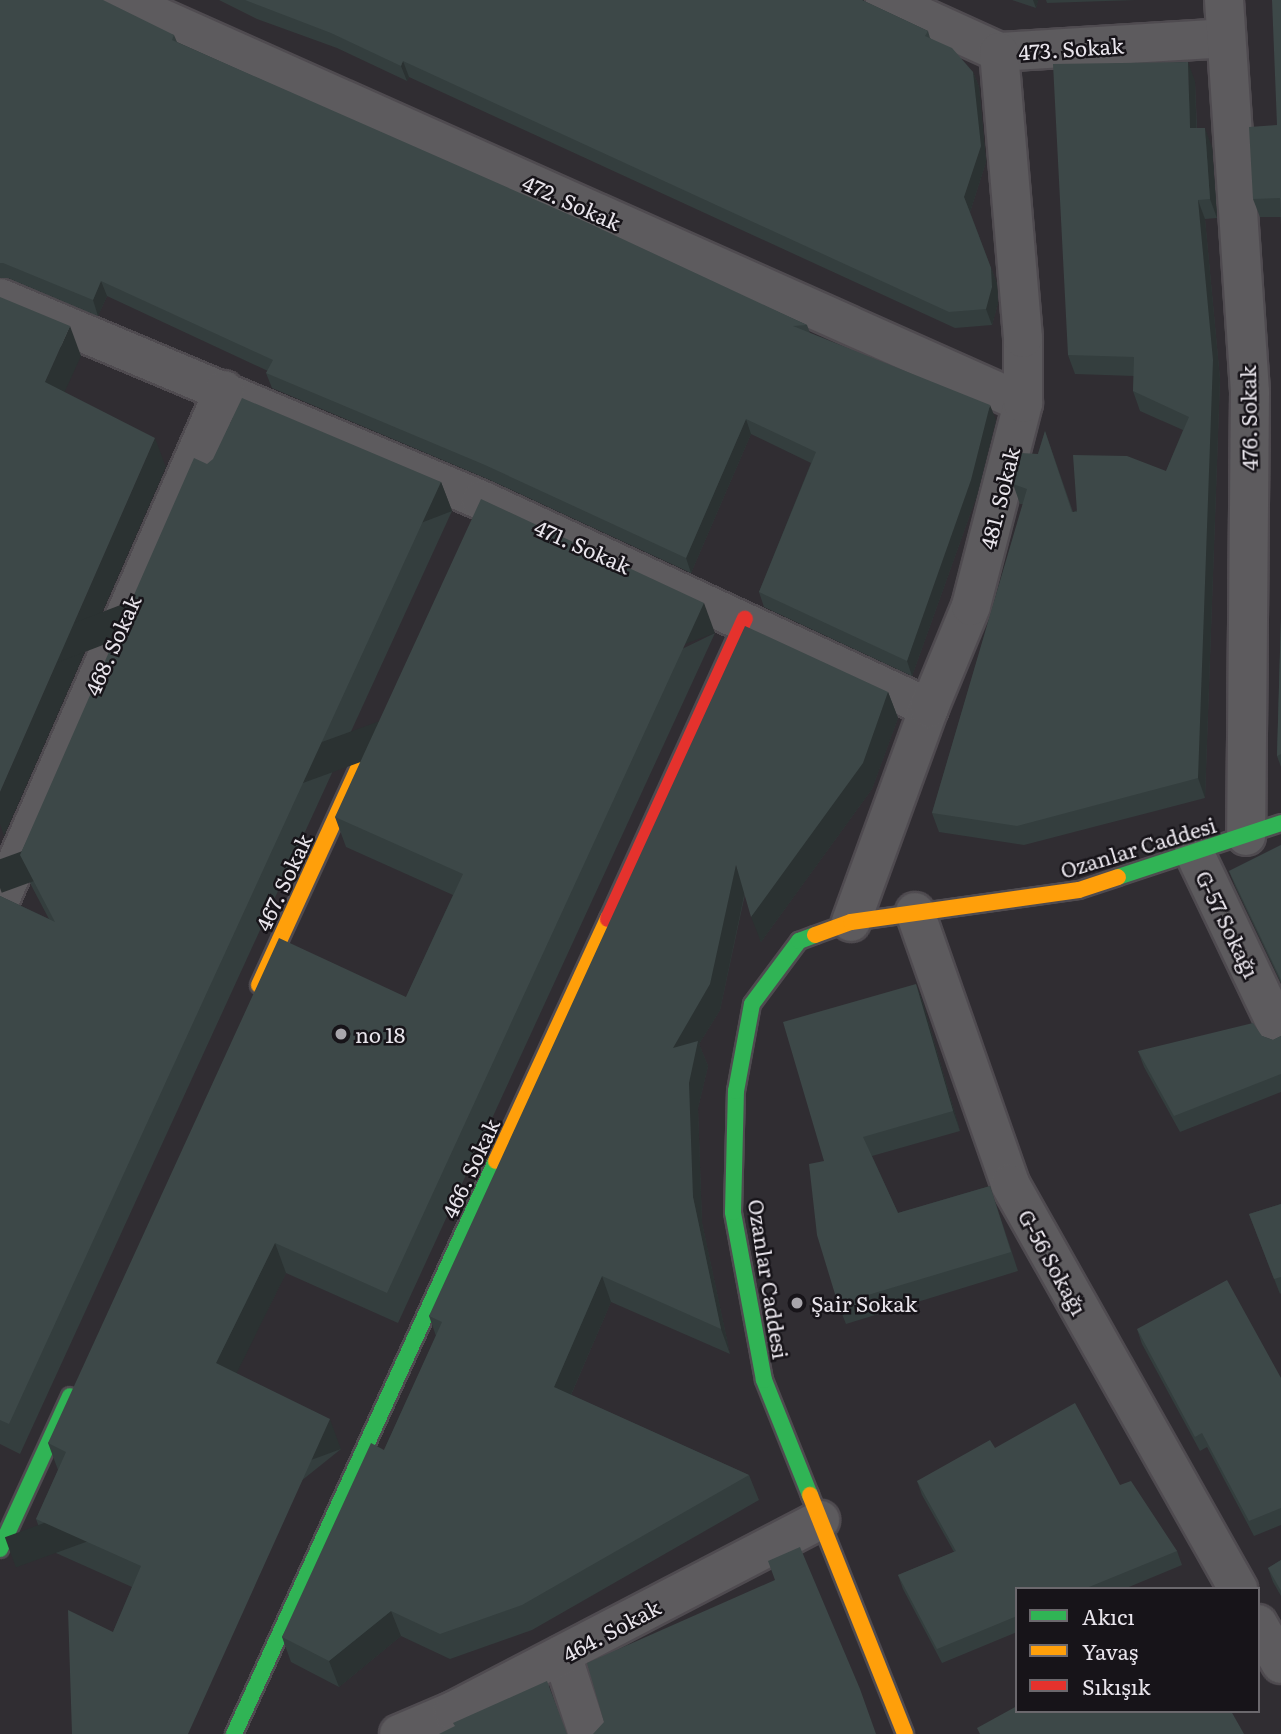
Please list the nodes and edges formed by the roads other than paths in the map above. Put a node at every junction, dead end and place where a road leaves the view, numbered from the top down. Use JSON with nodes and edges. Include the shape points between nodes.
{"nodes":[{"id":1,"x":121,"y":0,"type":"edge"},
{"id":2,"x":886,"y":0,"type":"edge"},
{"id":3,"x":1224,"y":0,"type":"edge"},
{"id":4,"x":1226,"y":38,"type":"junction"},
{"id":5,"x":999,"y":52,"type":"junction"},
{"id":6,"x":0,"y":298,"type":"edge"},
{"id":7,"x":224,"y":390,"type":"junction"},
{"id":8,"x":1023,"y":403,"type":"junction"},
{"id":9,"x":745,"y":619,"type":"junction"},
{"id":10,"x":929,"y":708,"type":"junction"},
{"id":11,"x":365,"y":753,"type":"edge"},
{"id":12,"x":1264,"y":830,"type":"edge"},
{"id":13,"x":1194,"y":852,"type":"junction"},
{"id":14,"x":0,"y":900,"type":"edge"},
{"id":15,"x":915,"y":912,"type":"junction"},
{"id":16,"x":851,"y":922,"type":"junction"},
{"id":17,"x":249,"y":1006,"type":"edge"},
{"id":18,"x":1281,"y":1034,"type":"edge"},
{"id":19,"x":75,"y":1385,"type":"edge"},
{"id":20,"x":820,"y":1520,"type":"junction"},
{"id":21,"x":0,"y":1549,"type":"edge"},
{"id":22,"x":1237,"y":1587,"type":"edge"},
{"id":23,"x":1260,"y":1627,"type":"edge"},
{"id":24,"x":562,"y":1655,"type":"junction"},
{"id":25,"x":1281,"y":1664,"type":"edge"},
{"id":26,"x":234,"y":1734,"type":"edge"},
{"id":27,"x":399,"y":1734,"type":"edge"},
{"id":28,"x":588,"y":1734,"type":"edge"},
{"id":29,"x":905,"y":1734,"type":"edge"}],
"edges":[{"from":1,"to":8,"type":"street","name":"472. Sokak"},
{"from":2,"to":5,"type":"street","name":"473. Sokak"},
{"from":3,"to":4,"type":"street","name":"476. Sokak"},
{"from":4,"to":5,"type":"street","name":"473. Sokak"},
{"from":4,"to":12,"type":"street","name":"476. Sokak","via":[[1250,392]]},
{"from":5,"to":8,"type":"street","name":"481. Sokak","via":[[1023,338]]},
{"from":6,"to":7,"type":"street","name":"471. Sokak"},
{"from":7,"to":9,"type":"street","name":"471. Sokak","via":[[478,506]]},
{"from":7,"to":14,"type":"street","name":"468. Sokak"},
{"from":8,"to":10,"type":"street","name":"481. Sokak","via":[[971,606]]},
{"from":9,"to":10,"type":"street","name":"471. Sokak"},
{"from":9,"to":26,"type":"street","name":"466. Sokak"},
{"from":10,"to":16,"type":"street","name":"481. Sokak"},
{"from":11,"to":17,"type":"street","name":"467. Sokak"},
{"from":12,"to":13,"type":"street","name":"Ozanlar Caddesi"},
{"from":13,"to":15,"type":"street","name":"Ozanlar Caddesi","via":[[1079,890]]},
{"from":13,"to":18,"type":"street","name":"G-57 Sokağı"},
{"from":15,"to":16,"type":"street","name":"Ozanlar Caddesi"},
{"from":15,"to":22,"type":"street","name":"G-56 Sokağı","via":[[1010,1184]]},
{"from":16,"to":20,"type":"street","name":"Ozanlar Caddesi","via":[[799,941],[752,1004],[736,1091],[733,1212],[764,1380]]},
{"from":19,"to":21,"type":"street"},
{"from":20,"to":24,"type":"street","name":"464. Sokak"},
{"from":20,"to":29,"type":"street","name":"Ozanlar Caddesi"},
{"from":23,"to":25,"type":"street"},
{"from":24,"to":27,"type":"street","name":"464. Sokak"},
{"from":24,"to":28,"type":"street"}]}
